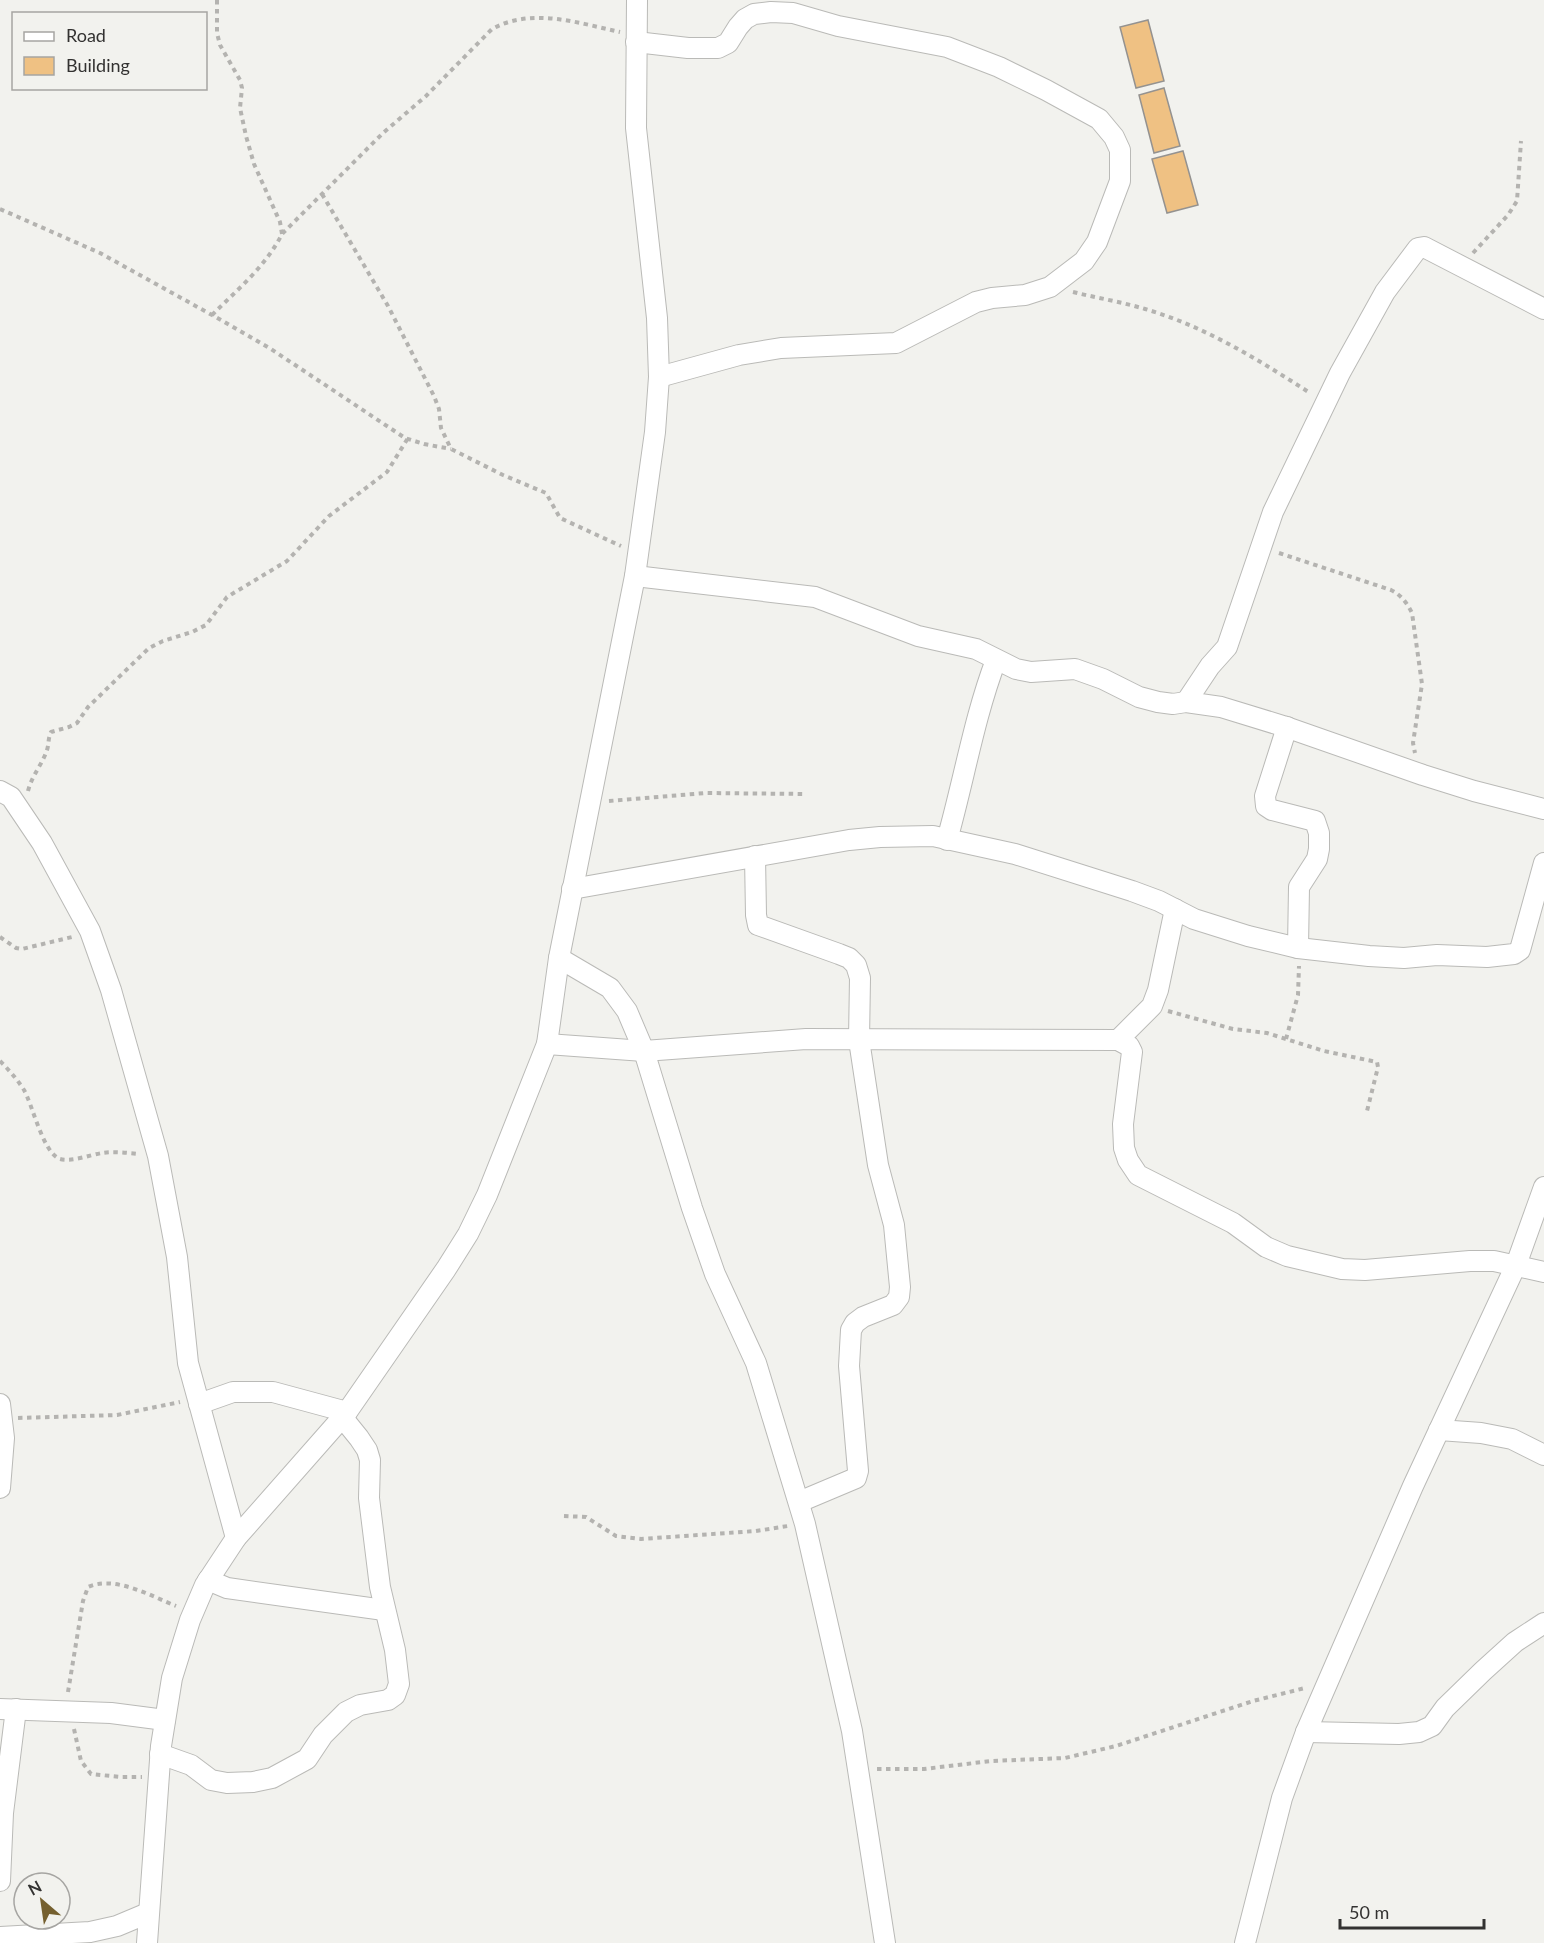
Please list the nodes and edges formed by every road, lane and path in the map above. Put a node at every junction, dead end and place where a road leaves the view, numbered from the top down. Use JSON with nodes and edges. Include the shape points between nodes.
{"nodes":[{"id":1,"x":217,"y":0,"type":"edge"},
{"id":2,"x":637,"y":0,"type":"edge"},
{"id":3,"x":800,"y":7,"type":"edge"},
{"id":4,"x":636,"y":38,"type":"junction"},
{"id":5,"x":1521,"y":141,"type":"dead end"},
{"id":6,"x":322,"y":194,"type":"junction"},
{"id":7,"x":0,"y":209,"type":"edge"},
{"id":8,"x":282,"y":234,"type":"junction"},
{"id":9,"x":1461,"y":266,"type":"junction"},
{"id":10,"x":1050,"y":287,"type":"junction"},
{"id":11,"x":1544,"y":309,"type":"edge"},
{"id":12,"x":212,"y":315,"type":"junction"},
{"id":13,"x":659,"y":377,"type":"junction"},
{"id":14,"x":1326,"y":403,"type":"junction"},
{"id":15,"x":408,"y":438,"type":"junction"},
{"id":16,"x":451,"y":449,"type":"junction"},
{"id":17,"x":1261,"y":547,"type":"junction"},
{"id":18,"x":639,"y":554,"type":"junction"},
{"id":19,"x":635,"y":576,"type":"junction"},
{"id":20,"x":996,"y":660,"type":"junction"},
{"id":21,"x":1186,"y":702,"type":"junction"},
{"id":22,"x":1287,"y":727,"type":"junction"},
{"id":23,"x":1423,"y":775,"type":"junction"},
{"id":24,"x":0,"y":791,"type":"edge"},
{"id":25,"x":806,"y":794,"type":"dead end"},
{"id":26,"x":589,"y":804,"type":"junction"},
{"id":27,"x":1544,"y":809,"type":"edge"},
{"id":28,"x":24,"y":815,"type":"junction"},
{"id":29,"x":947,"y":840,"type":"junction"},
{"id":30,"x":755,"y":856,"type":"junction"},
{"id":31,"x":1544,"y":863,"type":"edge"},
{"id":32,"x":572,"y":889,"type":"junction"},
{"id":33,"x":1175,"y":909,"type":"junction"},
{"id":34,"x":90,"y":932,"type":"junction"},
{"id":35,"x":0,"y":937,"type":"edge"},
{"id":36,"x":1298,"y":948,"type":"junction"},
{"id":37,"x":559,"y":958,"type":"junction"},
{"id":38,"x":1152,"y":1005,"type":"junction"},
{"id":39,"x":1286,"y":1039,"type":"junction"},
{"id":40,"x":859,"y":1040,"type":"junction"},
{"id":41,"x":1118,"y":1040,"type":"junction"},
{"id":42,"x":547,"y":1044,"type":"junction"},
{"id":43,"x":644,"y":1051,"type":"junction"},
{"id":44,"x":0,"y":1061,"type":"edge"},
{"id":45,"x":1367,"y":1111,"type":"dead end"},
{"id":46,"x":158,"y":1156,"type":"junction"},
{"id":47,"x":1544,"y":1187,"type":"edge"},
{"id":48,"x":1516,"y":1265,"type":"junction"},
{"id":49,"x":1544,"y":1272,"type":"edge"},
{"id":50,"x":199,"y":1401,"type":"junction"},
{"id":51,"x":1,"y":1411,"type":"edge"},
{"id":52,"x":344,"y":1415,"type":"junction"},
{"id":53,"x":1439,"y":1430,"type":"junction"},
{"id":54,"x":1544,"y":1455,"type":"edge"},
{"id":55,"x":0,"y":1488,"type":"edge"},
{"id":56,"x":799,"y":1502,"type":"junction"},
{"id":57,"x":564,"y":1516,"type":"dead end"},
{"id":58,"x":805,"y":1524,"type":"junction"},
{"id":59,"x":236,"y":1538,"type":"junction"},
{"id":60,"x":208,"y":1580,"type":"junction"},
{"id":61,"x":384,"y":1610,"type":"junction"},
{"id":62,"x":193,"y":1613,"type":"junction"},
{"id":63,"x":1544,"y":1623,"type":"edge"},
{"id":64,"x":1326,"y":1682,"type":"junction"},
{"id":65,"x":8,"y":1709,"type":"edge"},
{"id":66,"x":68,"y":1711,"type":"junction"},
{"id":67,"x":165,"y":1720,"type":"junction"},
{"id":68,"x":1306,"y":1732,"type":"junction"},
{"id":69,"x":160,"y":1754,"type":"junction"},
{"id":70,"x":858,"y":1769,"type":"junction"},
{"id":71,"x":159,"y":1777,"type":"junction"},
{"id":72,"x":0,"y":1881,"type":"edge"},
{"id":73,"x":148,"y":1913,"type":"junction"},
{"id":74,"x":0,"y":1937,"type":"edge"},
{"id":75,"x":147,"y":1943,"type":"edge"},
{"id":76,"x":885,"y":1943,"type":"edge"},
{"id":77,"x":1245,"y":1943,"type":"edge"}],
"edges":[{"from":1,"to":8,"type":"path","via":[[220,45],[240,80],[246,136]]},
{"from":2,"to":4,"type":"street"},
{"from":3,"to":4,"type":"street","via":[[754,14],[738,27],[729,44],[718,48],[688,48]]},
{"from":3,"to":10,"type":"street","via":[[838,26],[966,53],[1099,119],[1120,150],[1120,181],[1097,242],[1084,261]]},
{"from":4,"to":6,"type":"path","via":[[552,18],[522,18],[503,23],[481,39]]},
{"from":4,"to":13,"type":"street","via":[[636,128],[657,318]]},
{"from":5,"to":9,"type":"path","via":[[1517,201]]},
{"from":6,"to":8,"type":"path"},
{"from":6,"to":16,"type":"path","via":[[388,306],[434,396],[441,428]]},
{"from":7,"to":12,"type":"path","via":[[100,253]]},
{"from":8,"to":12,"type":"path","via":[[256,270]]},
{"from":9,"to":11,"type":"street"},
{"from":9,"to":14,"type":"street","via":[[1424,247],[1418,248],[1385,292]]},
{"from":10,"to":13,"type":"street","via":[[976,302],[896,342],[781,348]]},
{"from":10,"to":14,"type":"path","via":[[1147,309],[1233,346]]},
{"from":12,"to":15,"type":"path"},
{"from":13,"to":18,"type":"street"},
{"from":14,"to":17,"type":"street","via":[[1273,512]]},
{"from":15,"to":16,"type":"path"},
{"from":15,"to":28,"type":"path","via":[[387,472],[329,516],[287,561],[227,597],[206,625],[149,648],[88,706],[76,723],[51,732],[47,749],[31,778]]},
{"from":16,"to":18,"type":"path","via":[[546,492],[560,518]]},
{"from":17,"to":21,"type":"street","via":[[1227,647]]},
{"from":17,"to":23,"type":"path","via":[[1391,590],[1409,606],[1422,684],[1413,743]]},
{"from":18,"to":19,"type":"street"},
{"from":19,"to":20,"type":"street","via":[[815,597],[918,636],[976,649]]},
{"from":19,"to":26,"type":"street"},
{"from":20,"to":21,"type":"street","via":[[1031,672],[1075,669],[1139,697],[1173,704]]},
{"from":20,"to":29,"type":"street"},
{"from":21,"to":22,"type":"street","via":[[1221,707]]},
{"from":22,"to":23,"type":"street"},
{"from":22,"to":36,"type":"street","via":[[1265,796],[1266,806],[1315,821],[1319,833],[1317,859],[1299,886]]},
{"from":23,"to":27,"type":"street"},
{"from":24,"to":28,"type":"street","via":[[11,797]]},
{"from":25,"to":26,"type":"path","via":[[705,792]]},
{"from":26,"to":32,"type":"street"},
{"from":28,"to":34,"type":"street"},
{"from":29,"to":30,"type":"street","via":[[933,836],[880,837]]},
{"from":29,"to":33,"type":"street","via":[[1015,854],[1132,891]]},
{"from":30,"to":32,"type":"street"},
{"from":30,"to":40,"type":"street","via":[[758,925],[849,958],[856,965],[860,978]]},
{"from":31,"to":36,"type":"street","via":[[1524,942],[1514,954],[1390,957]]},
{"from":32,"to":37,"type":"street"},
{"from":33,"to":36,"type":"street","via":[[1248,936]]},
{"from":33,"to":38,"type":"street"},
{"from":34,"to":35,"type":"path","via":[[22,949]]},
{"from":34,"to":46,"type":"street","via":[[111,990]]},
{"from":36,"to":39,"type":"path","via":[[1298,994]]},
{"from":37,"to":42,"type":"street"},
{"from":37,"to":43,"type":"street","via":[[610,988],[627,1011]]},
{"from":38,"to":39,"type":"path","via":[[1210,1024]]},
{"from":38,"to":41,"type":"street"},
{"from":39,"to":45,"type":"path","via":[[1377,1062]]},
{"from":40,"to":41,"type":"street"},
{"from":40,"to":43,"type":"street","via":[[806,1039]]},
{"from":40,"to":56,"type":"street","via":[[878,1165],[894,1225],[899,1297],[893,1305],[863,1317],[851,1330],[849,1366],[856,1478]]},
{"from":41,"to":48,"type":"street","via":[[1132,1052],[1124,1148],[1138,1175],[1233,1223],[1266,1247],[1287,1256],[1342,1269],[1365,1270],[1470,1261]]},
{"from":42,"to":43,"type":"street"},
{"from":42,"to":52,"type":"street","via":[[508,1147],[468,1234]]},
{"from":43,"to":56,"type":"street","via":[[692,1208],[715,1274],[756,1363]]},
{"from":44,"to":46,"type":"path","via":[[17,1078],[46,1146],[60,1159],[105,1153]]},
{"from":46,"to":50,"type":"street","via":[[177,1257],[186,1347]]},
{"from":47,"to":48,"type":"street"},
{"from":48,"to":49,"type":"street"},
{"from":48,"to":53,"type":"street"},
{"from":50,"to":51,"type":"path","via":[[117,1415]]},
{"from":50,"to":52,"type":"street","via":[[233,1392],[273,1392]]},
{"from":50,"to":59,"type":"street"},
{"from":51,"to":55,"type":"street","via":[[4,1438]]},
{"from":52,"to":59,"type":"street"},
{"from":52,"to":61,"type":"street","via":[[367,1450],[369,1498]]},
{"from":53,"to":54,"type":"street","via":[[1512,1439]]},
{"from":53,"to":64,"type":"street"},
{"from":56,"to":58,"type":"street"},
{"from":57,"to":58,"type":"path","via":[[586,1517],[616,1536],[641,1539]]},
{"from":58,"to":70,"type":"street"},
{"from":59,"to":60,"type":"street"},
{"from":60,"to":61,"type":"street","via":[[227,1588]]},
{"from":60,"to":62,"type":"street"},
{"from":61,"to":69,"type":"street","via":[[396,1650],[399,1684],[395,1695],[346,1712],[323,1735],[307,1759],[272,1778],[226,1783],[211,1780],[192,1765]]},
{"from":62,"to":66,"type":"path","via":[[116,1585],[88,1587]]},
{"from":62,"to":67,"type":"street","via":[[172,1678]]},
{"from":63,"to":68,"type":"street","via":[[1515,1642],[1445,1708],[1432,1726],[1419,1732]]},
{"from":64,"to":68,"type":"street"},
{"from":64,"to":70,"type":"path","via":[[1065,1758],[924,1769]]},
{"from":65,"to":66,"type":"street"},
{"from":65,"to":72,"type":"street"},
{"from":66,"to":67,"type":"street"},
{"from":66,"to":71,"type":"path","via":[[81,1761],[91,1774]]},
{"from":67,"to":69,"type":"street"},
{"from":68,"to":77,"type":"street","via":[[1282,1798]]},
{"from":69,"to":71,"type":"street"},
{"from":70,"to":76,"type":"street"},
{"from":71,"to":73,"type":"street"},
{"from":73,"to":74,"type":"street","via":[[90,1932]]},
{"from":73,"to":75,"type":"street"}]}
